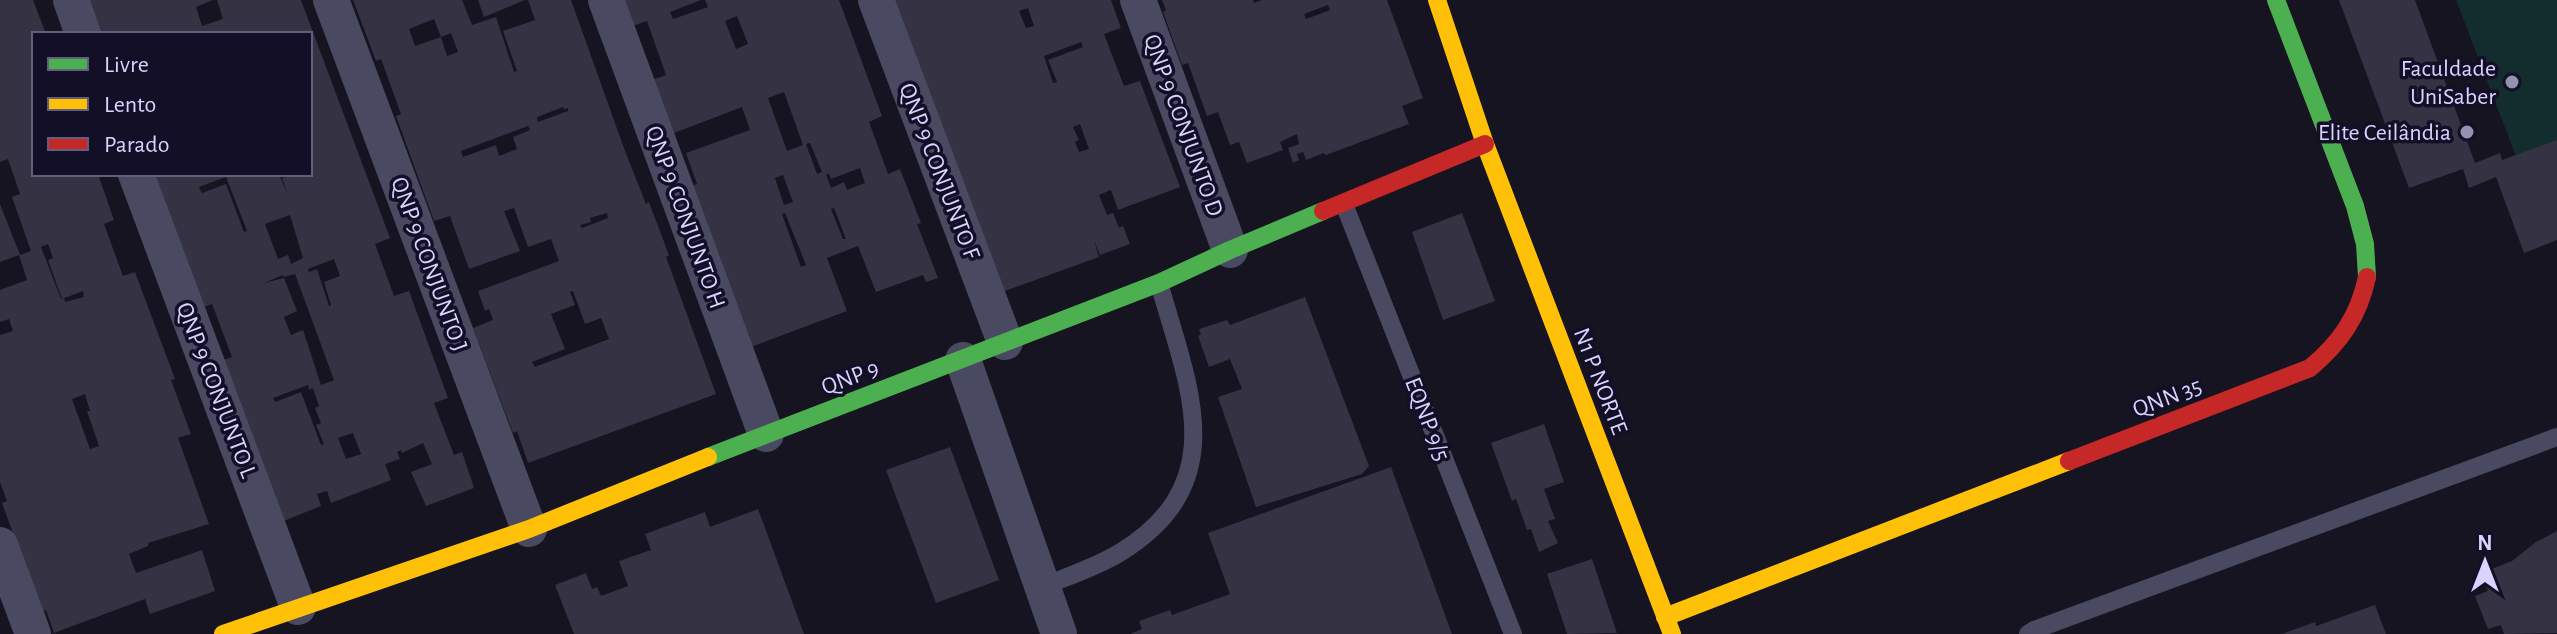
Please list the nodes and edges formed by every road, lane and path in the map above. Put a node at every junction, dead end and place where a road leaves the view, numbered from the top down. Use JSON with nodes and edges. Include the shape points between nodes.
{"nodes":[{"id":1,"x":71,"y":0,"type":"edge"},
{"id":2,"x":331,"y":0,"type":"edge"},
{"id":3,"x":606,"y":0,"type":"edge"},
{"id":4,"x":876,"y":0,"type":"edge"},
{"id":5,"x":1138,"y":0,"type":"edge"},
{"id":6,"x":1437,"y":0,"type":"edge"},
{"id":7,"x":2276,"y":0,"type":"edge"},
{"id":8,"x":82,"y":32,"type":"edge"},
{"id":9,"x":1485,"y":144,"type":"junction"},
{"id":10,"x":137,"y":176,"type":"edge"},
{"id":11,"x":1344,"y":204,"type":"junction"},
{"id":12,"x":1230,"y":250,"type":"junction"},
{"id":13,"x":1159,"y":283,"type":"junction"},
{"id":14,"x":1005,"y":342,"type":"junction"},
{"id":15,"x":963,"y":360,"type":"junction"},
{"id":16,"x":766,"y":434,"type":"junction"},
{"id":17,"x":2557,"y":437,"type":"edge"},
{"id":18,"x":529,"y":529,"type":"junction"},
{"id":19,"x":0,"y":545,"type":"edge"},
{"id":20,"x":1042,"y":587,"type":"junction"},
{"id":21,"x":298,"y":607,"type":"junction"},
{"id":22,"x":1669,"y":625,"type":"edge"},
{"id":23,"x":33,"y":634,"type":"edge"},
{"id":24,"x":223,"y":634,"type":"edge"},
{"id":25,"x":1059,"y":634,"type":"edge"},
{"id":26,"x":1513,"y":634,"type":"edge"},
{"id":27,"x":2028,"y":634,"type":"edge"}],
"edges":[{"from":1,"to":8,"type":"street"},
{"from":2,"to":18,"type":"street","name":"QNP 9 CONJUNTO J"},
{"from":3,"to":16,"type":"street","name":"QNP 9 CONJUNTO H"},
{"from":4,"to":14,"type":"street","name":"QNP 9 CONJUNTO F"},
{"from":5,"to":12,"type":"street","name":"QNP 9 CONJUNTO D"},
{"from":6,"to":9,"type":"street","name":"N1 P NORTE"},
{"from":7,"to":22,"type":"street","name":"QNN 35","via":[[2364,237],[2367,276],[2352,323],[2333,350],[2310,368]]},
{"from":9,"to":11,"type":"street","name":"QNP 9"},
{"from":9,"to":22,"type":"street","name":"N1 P NORTE"},
{"from":10,"to":21,"type":"street","name":"QNP 9 CONJUNTO L"},
{"from":11,"to":12,"type":"street","name":"QNP 9"},
{"from":11,"to":26,"type":"lane","name":"EQNP 9/5"},
{"from":12,"to":13,"type":"street","name":"QNP 9"},
{"from":13,"to":14,"type":"street","name":"QNP 9"},
{"from":13,"to":20,"type":"lane","via":[[1192,408],[1194,455],[1181,496],[1155,528],[1119,553]]},
{"from":14,"to":15,"type":"street","name":"QNP 9"},
{"from":15,"to":16,"type":"street","name":"QNP 9"},
{"from":15,"to":20,"type":"street"},
{"from":16,"to":18,"type":"street","name":"QNP 9"},
{"from":17,"to":27,"type":"lane"},
{"from":18,"to":21,"type":"street","name":"QNP 9"},
{"from":19,"to":23,"type":"street"},
{"from":20,"to":25,"type":"street"},
{"from":21,"to":24,"type":"street","name":"QNP 9"}]}
